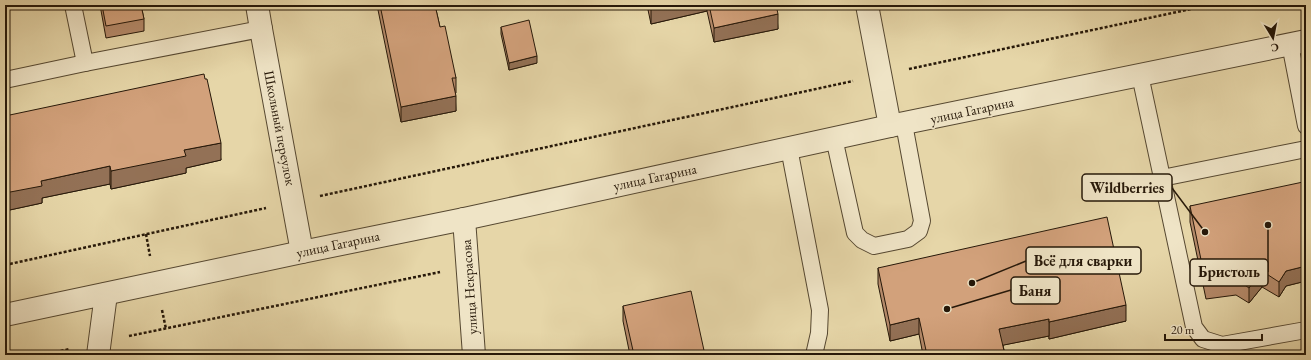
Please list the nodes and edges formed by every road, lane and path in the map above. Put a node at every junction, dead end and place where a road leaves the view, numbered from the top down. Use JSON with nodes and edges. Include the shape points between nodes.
{"nodes":[{"id":1,"x":73,"y":5,"type":"edge"},
{"id":2,"x":257,"y":5,"type":"edge"},
{"id":3,"x":866,"y":5,"type":"edge"},
{"id":4,"x":1210,"y":5,"type":"edge"},
{"id":5,"x":261,"y":29,"type":"junction"},
{"id":6,"x":1298,"y":42,"type":"edge"},
{"id":7,"x":85,"y":62,"type":"junction"},
{"id":8,"x":880,"y":75,"type":"junction"},
{"id":9,"x":1140,"y":75,"type":"junction"},
{"id":10,"x":5,"y":80,"type":"edge"},
{"id":11,"x":897,"y":125,"type":"junction"},
{"id":12,"x":1306,"y":126,"type":"edge"},
{"id":13,"x":834,"y":138,"type":"junction"},
{"id":14,"x":789,"y":148,"type":"junction"},
{"id":15,"x":1306,"y":149,"type":"edge"},
{"id":16,"x":1162,"y":178,"type":"junction"},
{"id":17,"x":293,"y":202,"type":"junction"},
{"id":18,"x":464,"y":219,"type":"junction"},
{"id":19,"x":302,"y":252,"type":"junction"},
{"id":20,"x":5,"y":265,"type":"edge"},
{"id":21,"x":468,"y":266,"type":"junction"},
{"id":22,"x":106,"y":294,"type":"junction"},
{"id":23,"x":5,"y":315,"type":"edge"},
{"id":24,"x":1306,"y":330,"type":"edge"},
{"id":25,"x":99,"y":349,"type":"edge"},
{"id":26,"x":41,"y":355,"type":"edge"},
{"id":27,"x":474,"y":355,"type":"edge"},
{"id":28,"x":814,"y":355,"type":"edge"}],
"edges":[{"from":1,"to":7,"type":"lane"},
{"from":2,"to":5,"type":"street","name":"Школьный переулок"},
{"from":3,"to":8,"type":"street"},
{"from":4,"to":8,"type":"path"},
{"from":5,"to":7,"type":"lane"},
{"from":5,"to":17,"type":"street","name":"Школьный переулок"},
{"from":6,"to":9,"type":"street","name":"улица Гагарина"},
{"from":6,"to":12,"type":"lane"},
{"from":7,"to":10,"type":"lane"},
{"from":8,"to":11,"type":"street"},
{"from":8,"to":17,"type":"path"},
{"from":9,"to":11,"type":"street","name":"улица Гагарина"},
{"from":9,"to":16,"type":"lane"},
{"from":11,"to":13,"type":"street","name":"улица Гагарина"},
{"from":11,"to":13,"type":"lane","via":[[922,221],[919,231],[908,239],[874,246],[854,233]]},
{"from":13,"to":14,"type":"street","name":"улица Гагарина"},
{"from":14,"to":18,"type":"street","name":"улица Гагарина"},
{"from":14,"to":28,"type":"lane","via":[[820,310]]},
{"from":15,"to":16,"type":"lane"},
{"from":16,"to":24,"type":"lane","via":[[1194,327],[1203,339],[1222,345]]},
{"from":17,"to":19,"type":"street","name":"Школьный переулок"},
{"from":17,"to":20,"type":"path"},
{"from":18,"to":19,"type":"street","name":"улица Гагарина"},
{"from":18,"to":21,"type":"street","name":"улица Некрасова"},
{"from":19,"to":22,"type":"street","name":"улица Гагарина"},
{"from":21,"to":25,"type":"path"},
{"from":21,"to":27,"type":"street","name":"улица Некрасова"},
{"from":22,"to":23,"type":"street","name":"улица Гагарина"},
{"from":22,"to":25,"type":"street"},
{"from":25,"to":26,"type":"path"}]}
